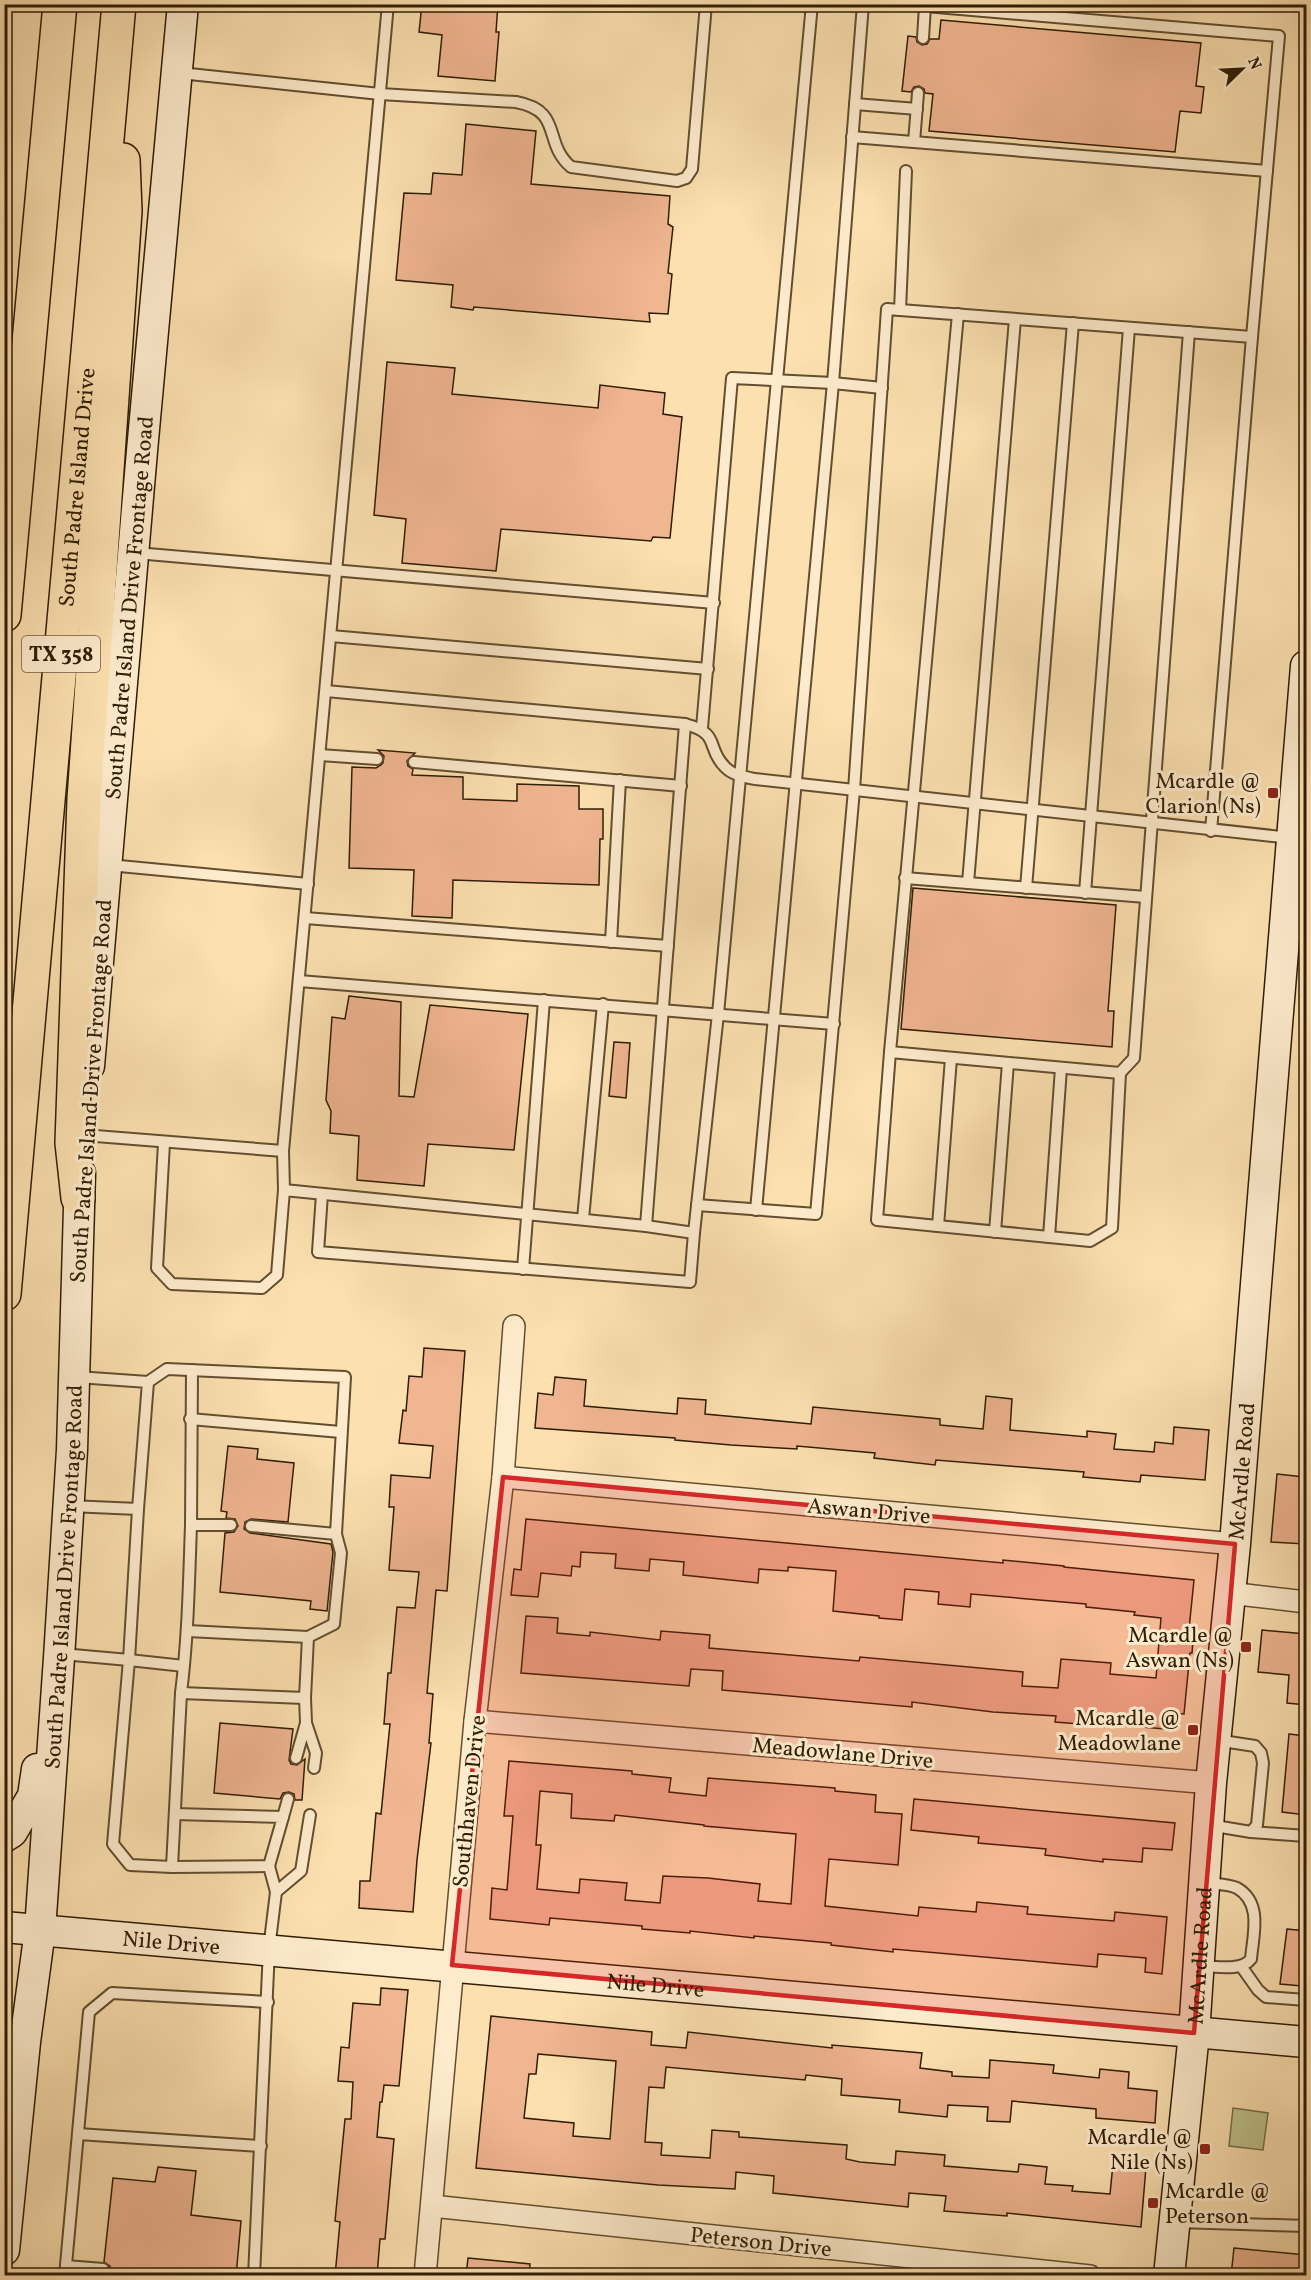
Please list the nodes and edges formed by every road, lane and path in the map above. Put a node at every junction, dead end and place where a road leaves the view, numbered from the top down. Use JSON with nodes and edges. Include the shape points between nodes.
{"nodes":[{"id":1,"x":60,"y":4,"type":"edge"},
{"id":2,"x":183,"y":4,"type":"edge"},
{"id":3,"x":388,"y":4,"type":"edge"},
{"id":4,"x":706,"y":4,"type":"edge"},
{"id":5,"x":812,"y":4,"type":"edge"},
{"id":6,"x":863,"y":4,"type":"edge"},
{"id":7,"x":925,"y":5,"type":"edge"},
{"id":8,"x":119,"y":10,"type":"edge"},
{"id":9,"x":923,"y":38,"type":"dead end"},
{"id":10,"x":177,"y":72,"type":"junction"},
{"id":11,"x":918,"y":93,"type":"dead end"},
{"id":12,"x":380,"y":94,"type":"junction"},
{"id":13,"x":855,"y":105,"type":"junction"},
{"id":14,"x":917,"y":109,"type":"junction"},
{"id":15,"x":852,"y":137,"type":"junction"},
{"id":16,"x":914,"y":142,"type":"junction"},
{"id":17,"x":906,"y":171,"type":"dead end"},
{"id":18,"x":1268,"y":171,"type":"junction"},
{"id":19,"x":41,"y":218,"type":"junction"},
{"id":20,"x":900,"y":310,"type":"junction"},
{"id":21,"x":958,"y":314,"type":"junction"},
{"id":22,"x":1015,"y":319,"type":"junction"},
{"id":23,"x":1073,"y":323,"type":"junction"},
{"id":24,"x":1129,"y":327,"type":"junction"},
{"id":25,"x":1189,"y":332,"type":"junction"},
{"id":26,"x":1252,"y":337,"type":"junction"},
{"id":27,"x":778,"y":380,"type":"junction"},
{"id":28,"x":833,"y":383,"type":"junction"},
{"id":29,"x":882,"y":388,"type":"junction"},
{"id":30,"x":4,"y":397,"type":"edge"},
{"id":31,"x":133,"y":553,"type":"junction"},
{"id":32,"x":337,"y":571,"type":"junction"},
{"id":33,"x":714,"y":603,"type":"junction"},
{"id":34,"x":4,"y":615,"type":"edge"},
{"id":35,"x":331,"y":636,"type":"junction"},
{"id":36,"x":708,"y":669,"type":"junction"},
{"id":37,"x":1306,"y":684,"type":"edge"},
{"id":38,"x":326,"y":691,"type":"junction"},
{"id":39,"x":686,"y":724,"type":"junction"},
{"id":40,"x":702,"y":728,"type":"junction"},
{"id":41,"x":320,"y":755,"type":"junction"},
{"id":42,"x":377,"y":759,"type":"dead end"},
{"id":43,"x":414,"y":762,"type":"dead end"},
{"id":44,"x":740,"y":776,"type":"junction"},
{"id":45,"x":620,"y":780,"type":"junction"},
{"id":46,"x":797,"y":784,"type":"junction"},
{"id":47,"x":681,"y":786,"type":"junction"},
{"id":48,"x":854,"y":790,"type":"junction"},
{"id":49,"x":912,"y":797,"type":"junction"},
{"id":50,"x":975,"y":804,"type":"junction"},
{"id":51,"x":1033,"y":810,"type":"junction"},
{"id":52,"x":1092,"y":817,"type":"junction"},
{"id":53,"x":1151,"y":823,"type":"junction"},
{"id":54,"x":1211,"y":831,"type":"junction"},
{"id":55,"x":1296,"y":855,"type":"edge"},
{"id":56,"x":106,"y":865,"type":"junction"},
{"id":57,"x":905,"y":878,"type":"junction"},
{"id":58,"x":308,"y":884,"type":"junction"},
{"id":59,"x":968,"y":884,"type":"junction"},
{"id":60,"x":1026,"y":888,"type":"junction"},
{"id":61,"x":1085,"y":892,"type":"junction"},
{"id":62,"x":1146,"y":897,"type":"junction"},
{"id":63,"x":305,"y":918,"type":"junction"},
{"id":64,"x":611,"y":942,"type":"junction"},
{"id":65,"x":668,"y":946,"type":"junction"},
{"id":66,"x":299,"y":981,"type":"junction"},
{"id":67,"x":544,"y":1000,"type":"junction"},
{"id":68,"x":603,"y":1005,"type":"junction"},
{"id":69,"x":663,"y":1010,"type":"junction"},
{"id":70,"x":718,"y":1014,"type":"junction"},
{"id":71,"x":774,"y":1020,"type":"junction"},
{"id":72,"x":834,"y":1024,"type":"junction"},
{"id":73,"x":890,"y":1052,"type":"junction"},
{"id":74,"x":951,"y":1058,"type":"junction"},
{"id":75,"x":1008,"y":1063,"type":"junction"},
{"id":76,"x":1061,"y":1068,"type":"junction"},
{"id":77,"x":1120,"y":1073,"type":"junction"},
{"id":78,"x":83,"y":1135,"type":"junction"},
{"id":79,"x":164,"y":1143,"type":"junction"},
{"id":80,"x":283,"y":1151,"type":"junction"},
{"id":81,"x":284,"y":1190,"type":"junction"},
{"id":82,"x":322,"y":1194,"type":"junction"},
{"id":83,"x":78,"y":1198,"type":"junction"},
{"id":84,"x":697,"y":1205,"type":"junction"},
{"id":85,"x":756,"y":1210,"type":"junction"},
{"id":86,"x":527,"y":1214,"type":"junction"},
{"id":87,"x":583,"y":1219,"type":"junction"},
{"id":88,"x":646,"y":1226,"type":"junction"},
{"id":89,"x":938,"y":1226,"type":"junction"},
{"id":90,"x":995,"y":1232,"type":"junction"},
{"id":91,"x":694,"y":1233,"type":"junction"},
{"id":92,"x":1050,"y":1237,"type":"junction"},
{"id":93,"x":523,"y":1269,"type":"junction"},
{"id":94,"x":4,"y":1294,"type":"edge"},
{"id":95,"x":514,"y":1326,"type":"dead end"},
{"id":96,"x":192,"y":1370,"type":"junction"},
{"id":97,"x":74,"y":1377,"type":"junction"},
{"id":98,"x":148,"y":1382,"type":"junction"},
{"id":99,"x":190,"y":1419,"type":"junction"},
{"id":100,"x":341,"y":1432,"type":"junction"},
{"id":101,"x":502,"y":1477,"type":"junction"},
{"id":102,"x":68,"y":1506,"type":"junction"},
{"id":103,"x":138,"y":1509,"type":"junction"},
{"id":104,"x":191,"y":1525,"type":"junction"},
{"id":105,"x":231,"y":1525,"type":"dead end"},
{"id":106,"x":251,"y":1526,"type":"dead end"},
{"id":107,"x":336,"y":1534,"type":"junction"},
{"id":108,"x":1235,"y":1544,"type":"junction"},
{"id":109,"x":1229,"y":1593,"type":"junction"},
{"id":110,"x":1306,"y":1602,"type":"edge"},
{"id":111,"x":188,"y":1631,"type":"junction"},
{"id":112,"x":308,"y":1637,"type":"junction"},
{"id":113,"x":59,"y":1656,"type":"junction"},
{"id":114,"x":129,"y":1660,"type":"junction"},
{"id":115,"x":184,"y":1666,"type":"junction"},
{"id":116,"x":181,"y":1693,"type":"junction"},
{"id":117,"x":305,"y":1698,"type":"junction"},
{"id":118,"x":475,"y":1721,"type":"junction"},
{"id":119,"x":306,"y":1723,"type":"junction"},
{"id":120,"x":1215,"y":1740,"type":"junction"},
{"id":121,"x":296,"y":1758,"type":"dead end"},
{"id":122,"x":314,"y":1768,"type":"dead end"},
{"id":123,"x":1211,"y":1783,"type":"junction"},
{"id":124,"x":288,"y":1799,"type":"dead end"},
{"id":125,"x":175,"y":1814,"type":"junction"},
{"id":126,"x":310,"y":1815,"type":"dead end"},
{"id":127,"x":283,"y":1817,"type":"junction"},
{"id":128,"x":1208,"y":1825,"type":"junction"},
{"id":129,"x":1251,"y":1832,"type":"junction"},
{"id":130,"x":1306,"y":1836,"type":"edge"},
{"id":131,"x":4,"y":1837,"type":"edge"},
{"id":132,"x":268,"y":1866,"type":"junction"},
{"id":133,"x":172,"y":1867,"type":"junction"},
{"id":134,"x":1204,"y":1882,"type":"junction"},
{"id":135,"x":276,"y":1892,"type":"junction"},
{"id":136,"x":4,"y":1927,"type":"edge"},
{"id":137,"x":40,"y":1930,"type":"junction"},
{"id":138,"x":269,"y":1949,"type":"junction"},
{"id":139,"x":452,"y":1965,"type":"junction"},
{"id":140,"x":1198,"y":1966,"type":"junction"},
{"id":141,"x":1240,"y":1966,"type":"junction"},
{"id":142,"x":1306,"y":2000,"type":"edge"},
{"id":143,"x":268,"y":2002,"type":"junction"},
{"id":144,"x":1194,"y":2033,"type":"junction"},
{"id":145,"x":1306,"y":2042,"type":"edge"},
{"id":146,"x":78,"y":2134,"type":"junction"},
{"id":147,"x":261,"y":2146,"type":"junction"},
{"id":148,"x":432,"y":2206,"type":"junction"},
{"id":149,"x":1174,"y":2222,"type":"junction"},
{"id":150,"x":1306,"y":2226,"type":"edge"},
{"id":151,"x":4,"y":2250,"type":"edge"},
{"id":152,"x":103,"y":2269,"type":"dead end"},
{"id":153,"x":65,"y":2271,"type":"edge"},
{"id":154,"x":254,"y":2276,"type":"edge"},
{"id":155,"x":425,"y":2276,"type":"edge"},
{"id":156,"x":1090,"y":2276,"type":"edge"},
{"id":157,"x":1169,"y":2276,"type":"edge"}],
"edges":[{"from":1,"to":19,"type":"highway","number":"TX 358"},
{"from":2,"to":10,"type":"main road","name":"South Padre Island Drive Frontage Road"},
{"from":3,"to":12,"type":"lane"},
{"from":4,"to":12,"type":"lane","via":[[692,169],[686,178],[677,181],[571,168],[562,160],[550,124],[532,105]]},
{"from":5,"to":27,"type":"lane"},
{"from":6,"to":13,"type":"lane"},
{"from":7,"to":9,"type":"lane"},
{"from":7,"to":18,"type":"lane","via":[[1279,36]]},
{"from":8,"to":83,"type":"highway","via":[[125,211],[84,799],[72,1143]]},
{"from":8,"to":94,"type":"highway","name":"South Padre Island Drive","number":"TX 358"},
{"from":10,"to":12,"type":"lane"},
{"from":10,"to":31,"type":"main road","name":"South Padre Island Drive Frontage Road"},
{"from":11,"to":14,"type":"lane"},
{"from":12,"to":32,"type":"lane"},
{"from":13,"to":14,"type":"lane"},
{"from":13,"to":15,"type":"lane"},
{"from":14,"to":16,"type":"lane"},
{"from":15,"to":16,"type":"lane"},
{"from":15,"to":28,"type":"lane"},
{"from":16,"to":18,"type":"lane"},
{"from":17,"to":20,"type":"lane"},
{"from":18,"to":26,"type":"lane"},
{"from":19,"to":30,"type":"highway"},
{"from":19,"to":34,"type":"highway","number":"TX 358"},
{"from":20,"to":21,"type":"lane"},
{"from":20,"to":29,"type":"lane","via":[[887,309]]},
{"from":21,"to":22,"type":"lane"},
{"from":21,"to":49,"type":"lane"},
{"from":22,"to":23,"type":"lane"},
{"from":22,"to":50,"type":"lane"},
{"from":23,"to":24,"type":"lane"},
{"from":23,"to":51,"type":"lane"},
{"from":24,"to":25,"type":"lane"},
{"from":24,"to":52,"type":"lane"},
{"from":25,"to":26,"type":"lane"},
{"from":25,"to":53,"type":"lane"},
{"from":26,"to":54,"type":"lane"},
{"from":27,"to":28,"type":"lane"},
{"from":27,"to":33,"type":"lane","via":[[732,378]]},
{"from":27,"to":44,"type":"lane"},
{"from":28,"to":29,"type":"lane"},
{"from":28,"to":46,"type":"lane"},
{"from":29,"to":48,"type":"lane"},
{"from":31,"to":32,"type":"lane"},
{"from":31,"to":56,"type":"main road","name":"South Padre Island Drive Frontage Road"},
{"from":32,"to":33,"type":"lane"},
{"from":32,"to":35,"type":"lane"},
{"from":33,"to":36,"type":"lane"},
{"from":35,"to":36,"type":"lane"},
{"from":35,"to":38,"type":"lane"},
{"from":36,"to":40,"type":"lane"},
{"from":37,"to":55,"type":"main road","name":"McArdle Road"},
{"from":38,"to":39,"type":"lane"},
{"from":38,"to":41,"type":"lane"},
{"from":39,"to":40,"type":"lane"},
{"from":39,"to":47,"type":"lane"},
{"from":40,"to":44,"type":"lane","via":[[712,738],[725,767]]},
{"from":41,"to":42,"type":"lane"},
{"from":41,"to":58,"type":"lane"},
{"from":43,"to":45,"type":"lane"},
{"from":44,"to":46,"type":"lane"},
{"from":44,"to":70,"type":"lane"},
{"from":45,"to":47,"type":"lane"},
{"from":45,"to":64,"type":"lane"},
{"from":46,"to":48,"type":"lane"},
{"from":46,"to":71,"type":"lane"},
{"from":47,"to":65,"type":"lane"},
{"from":48,"to":49,"type":"lane"},
{"from":48,"to":72,"type":"lane"},
{"from":49,"to":50,"type":"lane"},
{"from":49,"to":57,"type":"lane"},
{"from":50,"to":51,"type":"lane"},
{"from":50,"to":59,"type":"lane"},
{"from":51,"to":52,"type":"lane"},
{"from":51,"to":60,"type":"lane"},
{"from":52,"to":53,"type":"lane"},
{"from":52,"to":61,"type":"lane"},
{"from":53,"to":54,"type":"lane"},
{"from":53,"to":62,"type":"lane"},
{"from":54,"to":55,"type":"lane"},
{"from":55,"to":108,"type":"main road","name":"McArdle Road"},
{"from":56,"to":58,"type":"lane"},
{"from":56,"to":78,"type":"main road","name":"South Padre Island Drive Frontage Road"},
{"from":57,"to":59,"type":"lane"},
{"from":57,"to":73,"type":"lane"},
{"from":58,"to":63,"type":"lane"},
{"from":59,"to":60,"type":"lane"},
{"from":60,"to":61,"type":"lane"},
{"from":61,"to":62,"type":"lane"},
{"from":62,"to":77,"type":"lane","via":[[1134,1058]]},
{"from":63,"to":64,"type":"lane"},
{"from":63,"to":66,"type":"lane"},
{"from":64,"to":65,"type":"lane"},
{"from":65,"to":69,"type":"lane"},
{"from":66,"to":67,"type":"lane"},
{"from":66,"to":80,"type":"lane"},
{"from":67,"to":68,"type":"lane"},
{"from":67,"to":86,"type":"lane"},
{"from":68,"to":69,"type":"lane"},
{"from":68,"to":87,"type":"lane"},
{"from":69,"to":70,"type":"lane"},
{"from":69,"to":88,"type":"lane"},
{"from":70,"to":71,"type":"lane"},
{"from":70,"to":84,"type":"lane"},
{"from":71,"to":72,"type":"lane"},
{"from":71,"to":85,"type":"lane"},
{"from":72,"to":85,"type":"lane","via":[[816,1214]]},
{"from":73,"to":74,"type":"lane"},
{"from":73,"to":89,"type":"lane","via":[[876,1220]]},
{"from":74,"to":75,"type":"lane"},
{"from":74,"to":89,"type":"lane"},
{"from":75,"to":76,"type":"lane"},
{"from":75,"to":90,"type":"lane"},
{"from":76,"to":77,"type":"lane"},
{"from":76,"to":92,"type":"lane"},
{"from":77,"to":92,"type":"lane","via":[[1112,1228],[1090,1241]]},
{"from":78,"to":79,"type":"lane"},
{"from":78,"to":83,"type":"main road","name":"South Padre Island Drive Frontage Road"},
{"from":79,"to":80,"type":"lane"},
{"from":79,"to":81,"type":"lane","via":[[158,1268],[172,1284],[262,1288],[277,1275]]},
{"from":80,"to":81,"type":"lane"},
{"from":81,"to":82,"type":"lane"},
{"from":82,"to":86,"type":"lane"},
{"from":82,"to":93,"type":"lane","via":[[318,1252]]},
{"from":83,"to":97,"type":"main road","name":"South Padre Island Drive Frontage Road"},
{"from":84,"to":85,"type":"lane"},
{"from":84,"to":91,"type":"lane"},
{"from":86,"to":87,"type":"lane"},
{"from":86,"to":93,"type":"lane"},
{"from":87,"to":88,"type":"lane"},
{"from":88,"to":91,"type":"lane"},
{"from":89,"to":90,"type":"lane"},
{"from":90,"to":92,"type":"lane"},
{"from":91,"to":93,"type":"lane","via":[[690,1282]]},
{"from":95,"to":101,"type":"street","name":"Southhaven Drive"},
{"from":96,"to":98,"type":"lane","via":[[167,1369]]},
{"from":96,"to":99,"type":"lane"},
{"from":96,"to":100,"type":"lane","via":[[345,1377]]},
{"from":97,"to":98,"type":"lane"},
{"from":97,"to":102,"type":"main road","name":"South Padre Island Drive Frontage Road"},
{"from":98,"to":103,"type":"lane"},
{"from":99,"to":100,"type":"lane"},
{"from":99,"to":104,"type":"lane"},
{"from":100,"to":107,"type":"lane"},
{"from":101,"to":108,"type":"street","name":"Aswan Drive"},
{"from":101,"to":118,"type":"street","name":"Southhaven Drive"},
{"from":102,"to":103,"type":"lane"},
{"from":102,"to":113,"type":"main road","name":"South Padre Island Drive Frontage Road"},
{"from":103,"to":114,"type":"lane"},
{"from":104,"to":105,"type":"lane"},
{"from":104,"to":111,"type":"lane"},
{"from":106,"to":107,"type":"lane"},
{"from":107,"to":112,"type":"lane","via":[[341,1553],[334,1624]]},
{"from":108,"to":109,"type":"main road","name":"McArdle Road"},
{"from":109,"to":110,"type":"street"},
{"from":109,"to":120,"type":"main road","name":"McArdle Road"},
{"from":111,"to":112,"type":"lane"},
{"from":111,"to":115,"type":"lane"},
{"from":112,"to":117,"type":"lane"},
{"from":113,"to":114,"type":"lane"},
{"from":113,"to":131,"type":"main road","via":[[44,1718],[33,1796],[12,1832]]},
{"from":113,"to":137,"type":"main road","name":"South Padre Island Drive Frontage Road"},
{"from":114,"to":115,"type":"lane"},
{"from":114,"to":133,"type":"lane","via":[[113,1844],[130,1865]]},
{"from":115,"to":116,"type":"lane"},
{"from":116,"to":117,"type":"lane"},
{"from":116,"to":125,"type":"lane"},
{"from":117,"to":119,"type":"lane"},
{"from":118,"to":123,"type":"street","name":"Meadowlane Drive"},
{"from":118,"to":139,"type":"street","name":"Southhaven Drive"},
{"from":119,"to":121,"type":"lane"},
{"from":119,"to":122,"type":"lane","via":[[316,1752]]},
{"from":120,"to":123,"type":"main road","name":"McArdle Road"},
{"from":120,"to":129,"type":"lane","via":[[1255,1746],[1261,1753],[1257,1825]]},
{"from":123,"to":128,"type":"main road","name":"McArdle Road"},
{"from":124,"to":127,"type":"lane"},
{"from":125,"to":127,"type":"lane"},
{"from":125,"to":133,"type":"lane"},
{"from":126,"to":135,"type":"lane","via":[[301,1871]]},
{"from":127,"to":132,"type":"lane"},
{"from":128,"to":129,"type":"lane"},
{"from":128,"to":134,"type":"main road","name":"McArdle Road"},
{"from":129,"to":130,"type":"lane"},
{"from":132,"to":133,"type":"lane"},
{"from":132,"to":135,"type":"lane"},
{"from":134,"to":140,"type":"main road","name":"McArdle Road"},
{"from":134,"to":141,"type":"lane","via":[[1237,1888],[1255,1914],[1251,1959]]},
{"from":135,"to":138,"type":"lane"},
{"from":136,"to":137,"type":"main road","name":"Nile Drive"},
{"from":137,"to":138,"type":"main road","name":"Nile Drive"},
{"from":137,"to":151,"type":"main road","name":"South Padre Island Drive Frontage Road"},
{"from":138,"to":139,"type":"main road","name":"Nile Drive"},
{"from":138,"to":143,"type":"lane"},
{"from":139,"to":144,"type":"main road","name":"Nile Drive"},
{"from":139,"to":148,"type":"street","name":"Southhaven Drive"},
{"from":140,"to":141,"type":"lane"},
{"from":140,"to":144,"type":"main road","name":"McArdle Road"},
{"from":141,"to":142,"type":"lane","via":[[1266,1997]]},
{"from":143,"to":146,"type":"lane","via":[[112,1993],[89,2012]]},
{"from":143,"to":147,"type":"lane"},
{"from":144,"to":145,"type":"main road","name":"Nile Drive"},
{"from":144,"to":149,"type":"main road","name":"McArdle Road"},
{"from":146,"to":147,"type":"lane"},
{"from":146,"to":153,"type":"lane"},
{"from":147,"to":154,"type":"lane"},
{"from":148,"to":155,"type":"street","name":"Southhaven Drive"},
{"from":148,"to":156,"type":"street","name":"Peterson Drive"},
{"from":149,"to":150,"type":"lane"},
{"from":149,"to":157,"type":"main road","name":"McArdle Road"},
{"from":152,"to":153,"type":"lane"}]}
